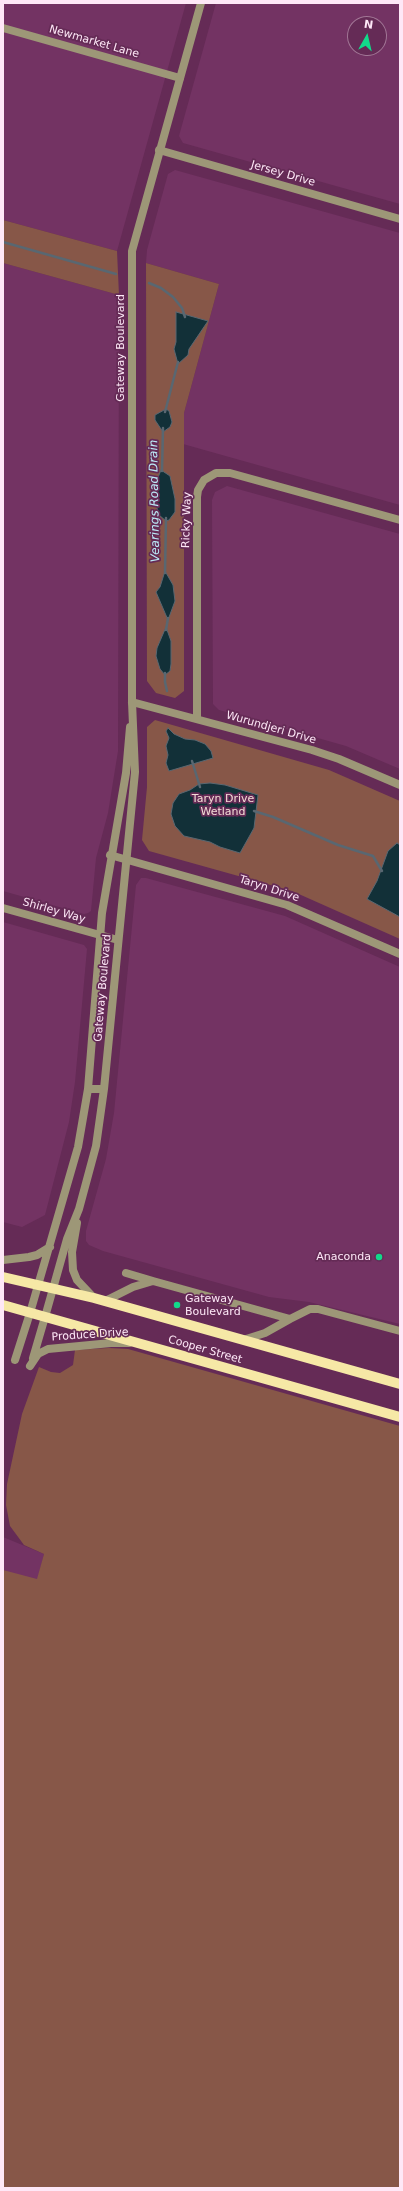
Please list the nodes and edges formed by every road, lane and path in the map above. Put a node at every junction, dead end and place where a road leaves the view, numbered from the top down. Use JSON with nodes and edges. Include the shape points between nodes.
{"nodes":[{"id":1,"x":201,"y":3,"type":"edge"},
{"id":2,"x":3,"y":28,"type":"edge"},
{"id":3,"x":180,"y":78,"type":"junction"},
{"id":4,"x":159,"y":150,"type":"junction"},
{"id":5,"x":400,"y":218,"type":"edge"},
{"id":6,"x":400,"y":520,"type":"edge"},
{"id":7,"x":132,"y":702,"type":"junction"},
{"id":8,"x":197,"y":718,"type":"junction"},
{"id":9,"x":400,"y":785,"type":"edge"},
{"id":10,"x":110,"y":855,"type":"junction"},
{"id":11,"x":127,"y":860,"type":"junction"},
{"id":12,"x":3,"y":908,"type":"edge"},
{"id":13,"x":99,"y":936,"type":"junction"},
{"id":14,"x":118,"y":940,"type":"junction"},
{"id":15,"x":400,"y":954,"type":"edge"},
{"id":16,"x":88,"y":1089,"type":"junction"},
{"id":17,"x":104,"y":1090,"type":"junction"},
{"id":18,"x":79,"y":1209,"type":"junction"},
{"id":19,"x":50,"y":1247,"type":"junction"},
{"id":20,"x":3,"y":1260,"type":"edge"},
{"id":21,"x":126,"y":1273,"type":"dead end"},
{"id":22,"x":3,"y":1277,"type":"edge"},
{"id":23,"x":153,"y":1281,"type":"junction"},
{"id":24,"x":38,"y":1286,"type":"junction"},
{"id":25,"x":54,"y":1288,"type":"junction"},
{"id":26,"x":94,"y":1298,"type":"junction"},
{"id":27,"x":105,"y":1301,"type":"junction"},
{"id":28,"x":3,"y":1305,"type":"edge"},
{"id":29,"x":30,"y":1312,"type":"junction"},
{"id":30,"x":46,"y":1317,"type":"junction"},
{"id":31,"x":290,"y":1319,"type":"junction"},
{"id":32,"x":400,"y":1331,"type":"edge"},
{"id":33,"x":242,"y":1340,"type":"junction"},
{"id":34,"x":139,"y":1343,"type":"junction"},
{"id":35,"x":15,"y":1360,"type":"dead end"},
{"id":36,"x":400,"y":1384,"type":"edge"},
{"id":37,"x":400,"y":1417,"type":"edge"}],
"edges":[{"from":1,"to":3,"type":"street","name":"Gateway Boulevard"},
{"from":2,"to":3,"type":"street","name":"Newmarket Lane"},
{"from":3,"to":4,"type":"street","name":"Gateway Boulevard"},
{"from":4,"to":5,"type":"street","name":"Jersey Drive"},
{"from":4,"to":7,"type":"street","name":"Gateway Boulevard","via":[[132,251]]},
{"from":6,"to":8,"type":"street","name":"Ricky Way","via":[[230,473],[216,473],[204,480],[197,497]]},
{"from":7,"to":8,"type":"street","name":"Wurundjeri Drive"},
{"from":7,"to":10,"type":"street","name":"Gateway Boulevard","via":[[126,773]]},
{"from":7,"to":11,"type":"street","name":"Gateway Boulevard","via":[[135,772]]},
{"from":8,"to":9,"type":"street","name":"Wurundjeri Drive","via":[[312,750]]},
{"from":10,"to":11,"type":"street","name":"Taryn Drive"},
{"from":10,"to":13,"type":"street","name":"Gateway Boulevard"},
{"from":11,"to":14,"type":"street","name":"Gateway Boulevard"},
{"from":11,"to":15,"type":"street","name":"Taryn Drive","via":[[287,905]]},
{"from":12,"to":13,"type":"street","name":"Shirley Way"},
{"from":13,"to":14,"type":"street","name":"Shirley Way"},
{"from":13,"to":16,"type":"street","name":"Gateway Boulevard","via":[[98,980]]},
{"from":14,"to":17,"type":"street","name":"Gateway Boulevard"},
{"from":16,"to":17,"type":"street"},
{"from":16,"to":19,"type":"street","name":"Gateway Boulevard","via":[[78,1147]]},
{"from":17,"to":18,"type":"street","name":"Gateway Boulevard","via":[[96,1146]]},
{"from":18,"to":25,"type":"street","name":"Gateway Boulevard","via":[[67,1239]]},
{"from":18,"to":26,"type":"street","via":[[72,1252],[73,1270],[77,1280]]},
{"from":19,"to":20,"type":"street","via":[[33,1256]]},
{"from":19,"to":24,"type":"street","name":"Gateway Boulevard"},
{"from":21,"to":23,"type":"street"},
{"from":22,"to":24,"type":"main road","name":"Cooper Street"},
{"from":23,"to":27,"type":"street","via":[[133,1287]]},
{"from":23,"to":31,"type":"street"},
{"from":24,"to":25,"type":"main road","name":"Cooper Street"},
{"from":24,"to":29,"type":"street","name":"Gateway Boulevard"},
{"from":25,"to":26,"type":"main road","name":"Cooper Street"},
{"from":25,"to":30,"type":"street","name":"Gateway Boulevard"},
{"from":26,"to":27,"type":"main road","name":"Cooper Street"},
{"from":27,"to":33,"type":"main road","name":"Cooper Street"},
{"from":28,"to":29,"type":"main road","name":"Cooper Street"},
{"from":29,"to":30,"type":"main road","name":"Cooper Street"},
{"from":29,"to":35,"type":"street"},
{"from":30,"to":34,"type":"main road","name":"Cooper Street"},
{"from":30,"to":34,"type":"street","name":"Produce Drive","via":[[30,1366],[38,1354],[48,1349]]},
{"from":31,"to":32,"type":"street","name":"Cooper Street","via":[[310,1309],[318,1309]]},
{"from":31,"to":33,"type":"street","name":"Cooper Street","via":[[264,1333]]},
{"from":33,"to":36,"type":"main road","name":"Cooper Street"},
{"from":34,"to":37,"type":"main road","name":"Cooper Street"}]}
